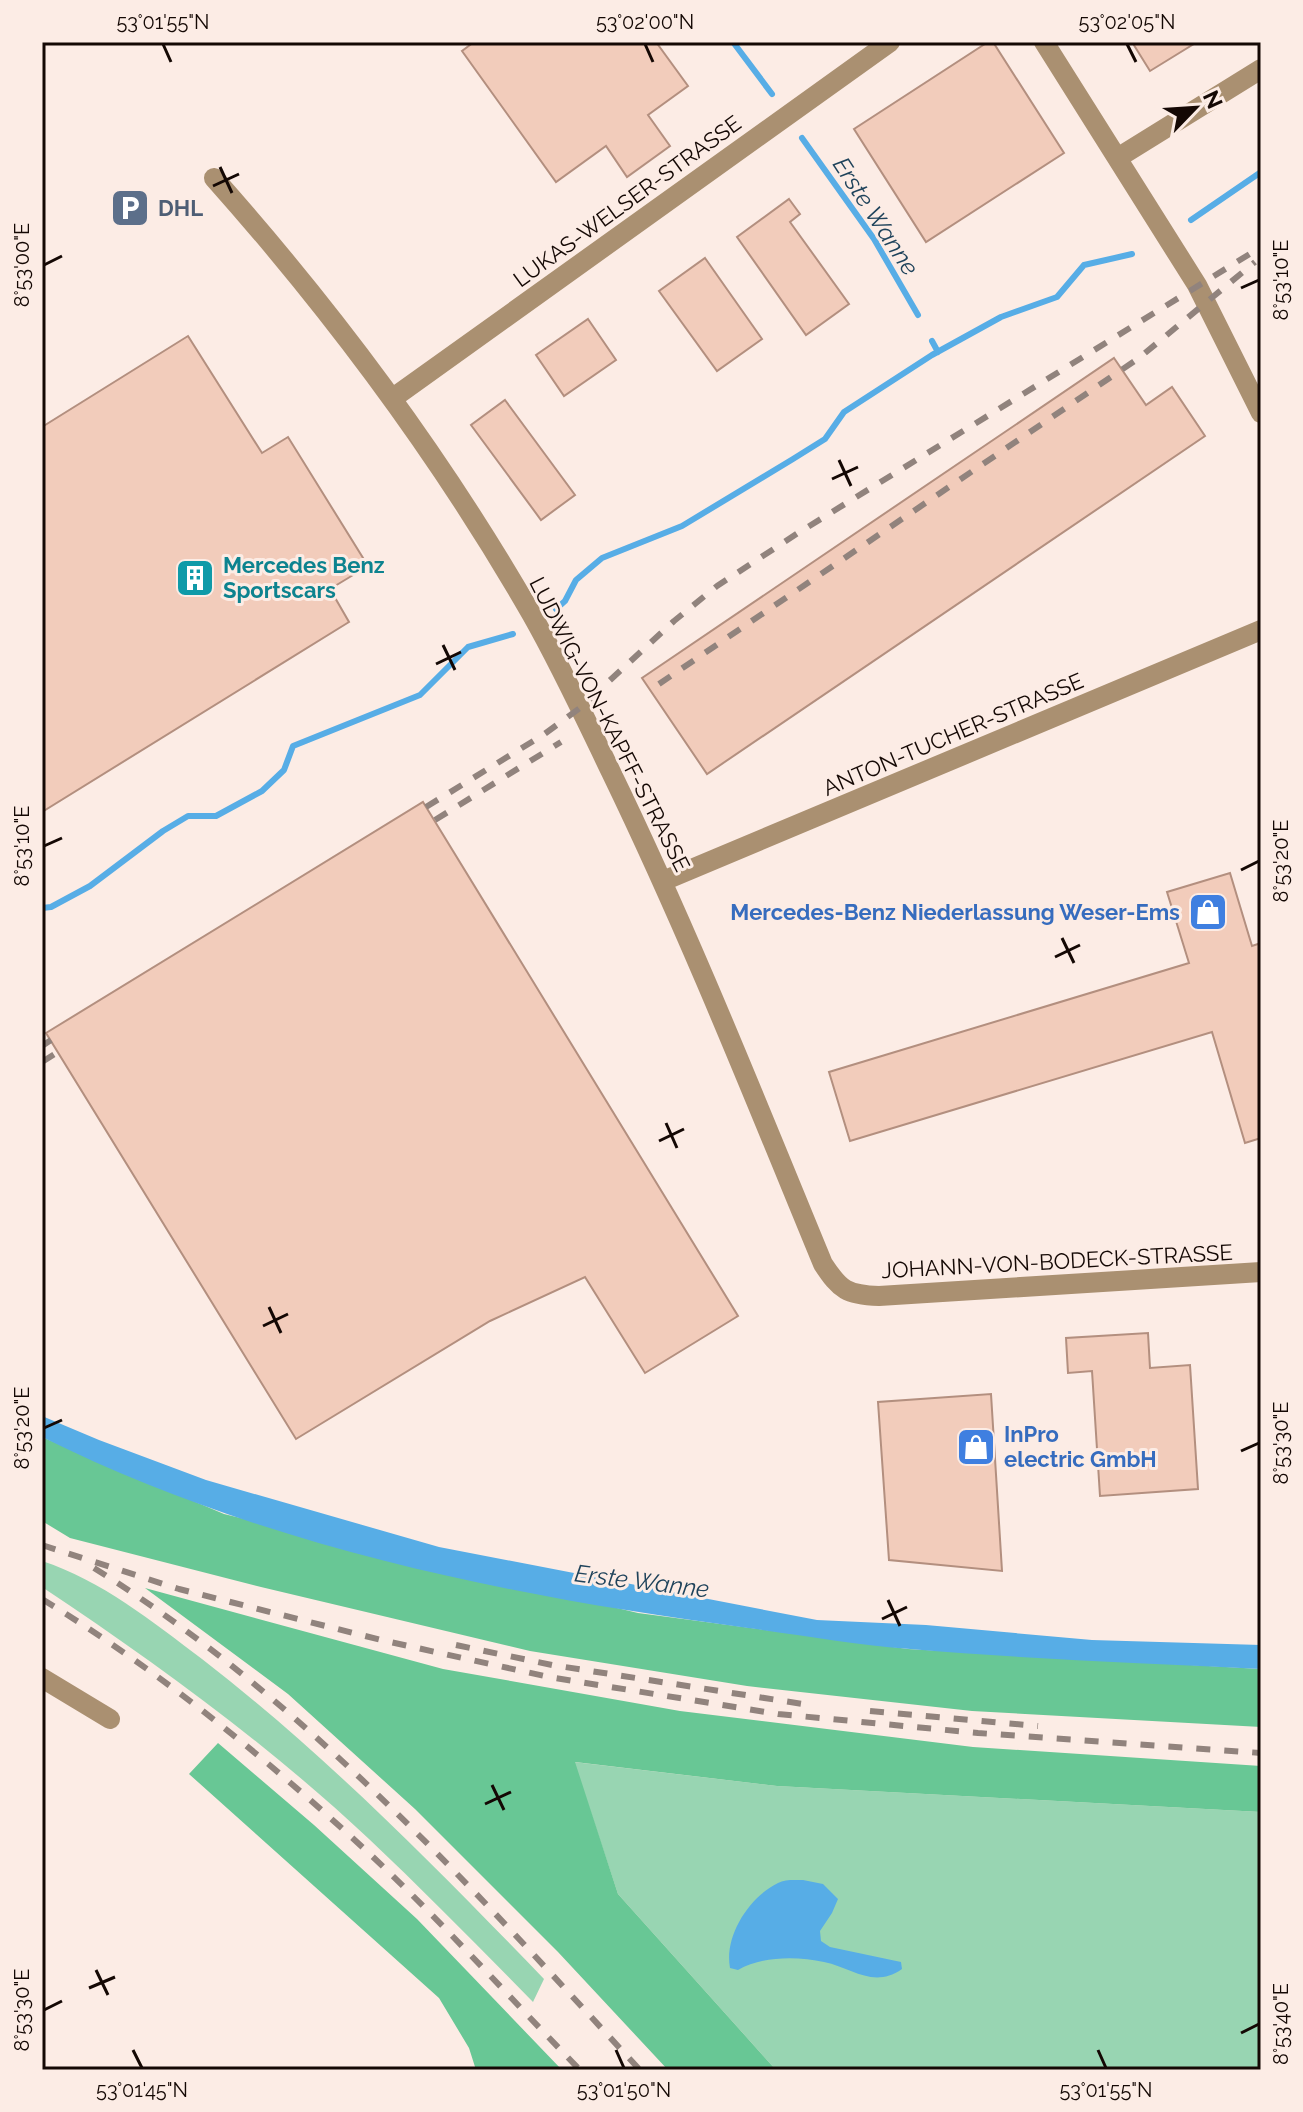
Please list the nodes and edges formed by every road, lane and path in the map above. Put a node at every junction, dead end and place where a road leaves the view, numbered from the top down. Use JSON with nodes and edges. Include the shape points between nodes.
{"nodes":[{"id":1,"x":890,"y":42,"type":"edge"},
{"id":2,"x":1044,"y":42,"type":"edge"},
{"id":3,"x":1261,"y":69,"type":"edge"},
{"id":4,"x":1119,"y":157,"type":"junction"},
{"id":5,"x":214,"y":178,"type":"dead end"},
{"id":6,"x":393,"y":398,"type":"junction"},
{"id":7,"x":1261,"y":413,"type":"edge"},
{"id":8,"x":1261,"y":630,"type":"edge"},
{"id":9,"x":663,"y":881,"type":"junction"},
{"id":10,"x":823,"y":1264,"type":"joint"},
{"id":11,"x":1261,"y":1272,"type":"edge"},
{"id":12,"x":42,"y":1678,"type":"edge"},
{"id":13,"x":110,"y":1719,"type":"dead end"}],
"edges":[{"from":1,"to":6,"type":"street","name":"LUKAS-WELSER-STRASSE"},
{"from":2,"to":4,"type":"street"},
{"from":3,"to":4,"type":"street"},
{"from":4,"to":7,"type":"street","via":[[1197,285]]},
{"from":5,"to":6,"type":"street","name":"LUDWIG-VON-KAPFF-STRASSE"},
{"from":6,"to":9,"type":"street","name":"LUDWIG-VON-KAPFF-STRASSE","via":[[532,616]]},
{"from":8,"to":9,"type":"street","name":"ANTON-TUCHER-STRASSE"},
{"from":9,"to":10,"type":"street","name":"LUDWIG-VON-KAPFF-STRASSE"},
{"from":10,"to":11,"type":"street","name":"JOHANN-VON-BODECK-STRASSE","via":[[843,1291],[879,1296]]},
{"from":12,"to":13,"type":"street"}]}
